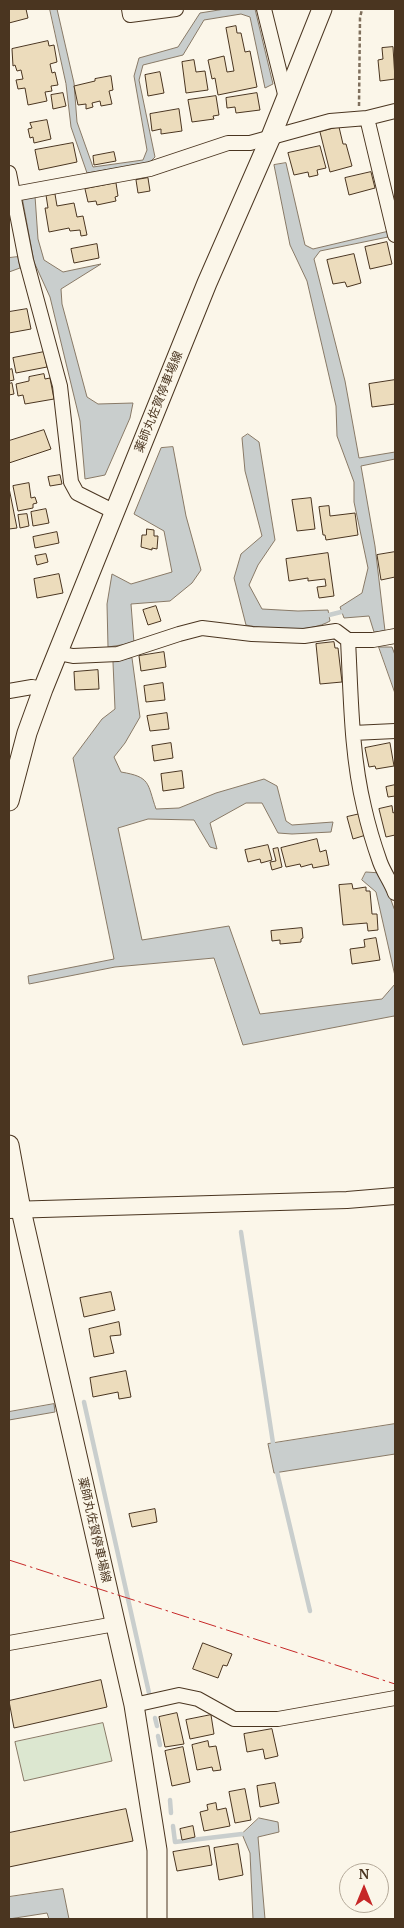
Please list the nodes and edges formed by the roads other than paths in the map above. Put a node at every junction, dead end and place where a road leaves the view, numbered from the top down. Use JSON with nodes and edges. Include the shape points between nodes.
{"nodes":[{"id":1,"x":129,"y":9,"type":"edge"},
{"id":2,"x":176,"y":9,"type":"edge"},
{"id":3,"x":264,"y":9,"type":"edge"},
{"id":4,"x":322,"y":9,"type":"edge"},
{"id":5,"x":286,"y":98,"type":"junction"},
{"id":6,"x":395,"y":111,"type":"edge"},
{"id":7,"x":363,"y":117,"type":"junction"},
{"id":8,"x":270,"y":139,"type":"junction"},
{"id":9,"x":9,"y":173,"type":"edge"},
{"id":10,"x":14,"y":194,"type":"junction"},
{"id":11,"x":395,"y":235,"type":"edge"},
{"id":12,"x":115,"y":512,"type":"junction"},
{"id":13,"x":392,"y":637,"type":"edge"},
{"id":14,"x":348,"y":640,"type":"junction"},
{"id":15,"x":58,"y":653,"type":"junction"},
{"id":16,"x":43,"y":689,"type":"junction"},
{"id":17,"x":9,"y":692,"type":"edge"},
{"id":18,"x":395,"y":731,"type":"edge"},
{"id":19,"x":353,"y":732,"type":"junction"},
{"id":20,"x":9,"y":801,"type":"edge"},
{"id":21,"x":390,"y":881,"type":"edge"},
{"id":22,"x":9,"y":1144,"type":"edge"},
{"id":23,"x":395,"y":1196,"type":"edge"},
{"id":24,"x":15,"y":1210,"type":"edge"},
{"id":25,"x":115,"y":1624,"type":"junction"},
{"id":26,"x":9,"y":1643,"type":"edge"},
{"id":27,"x":395,"y":1698,"type":"edge"},
{"id":28,"x":134,"y":1706,"type":"junction"},
{"id":29,"x":157,"y":1919,"type":"edge"}],
"edges":[{"from":1,"to":2,"type":"street","via":[[130,15]]},
{"from":3,"to":5,"type":"street"},
{"from":4,"to":5,"type":"main road","name":"薬師丸佐賀停車場線"},
{"from":5,"to":8,"type":"main road","name":"薬師丸佐賀停車場線"},
{"from":6,"to":7,"type":"street"},
{"from":7,"to":8,"type":"street","via":[[330,121]]},
{"from":7,"to":11,"type":"street"},
{"from":8,"to":10,"type":"street","via":[[228,143],[150,169]]},
{"from":8,"to":12,"type":"main road","name":"薬師丸佐賀停車場線","via":[[207,283]]},
{"from":9,"to":10,"type":"street"},
{"from":10,"to":12,"type":"street","via":[[26,260],[60,386],[71,482],[77,493]]},
{"from":12,"to":15,"type":"main road","name":"薬師丸佐賀停車場線"},
{"from":13,"to":14,"type":"street"},
{"from":14,"to":15,"type":"street","via":[[336,631],[304,636],[202,628],[122,653],[73,656]]},
{"from":14,"to":19,"type":"street"},
{"from":15,"to":16,"type":"main road","name":"薬師丸佐賀停車場線"},
{"from":16,"to":17,"type":"street","via":[[32,687]]},
{"from":16,"to":20,"type":"main road","name":"薬師丸佐賀停車場線","via":[[27,732]]},
{"from":18,"to":19,"type":"street"},
{"from":19,"to":21,"type":"street","via":[[364,809],[381,864]]},
{"from":22,"to":24,"type":"main road","name":"薬師丸佐賀停車場線"},
{"from":23,"to":24,"type":"street"},
{"from":24,"to":25,"type":"main road","name":"薬師丸佐賀停車場線"},
{"from":25,"to":26,"type":"street"},
{"from":25,"to":28,"type":"main road","name":"薬師丸佐賀停車場線"},
{"from":27,"to":28,"type":"street","via":[[278,1719],[234,1719],[198,1699],[179,1695]]},
{"from":28,"to":29,"type":"main road","name":"薬師丸佐賀停車場線","via":[[157,1850]]}]}
